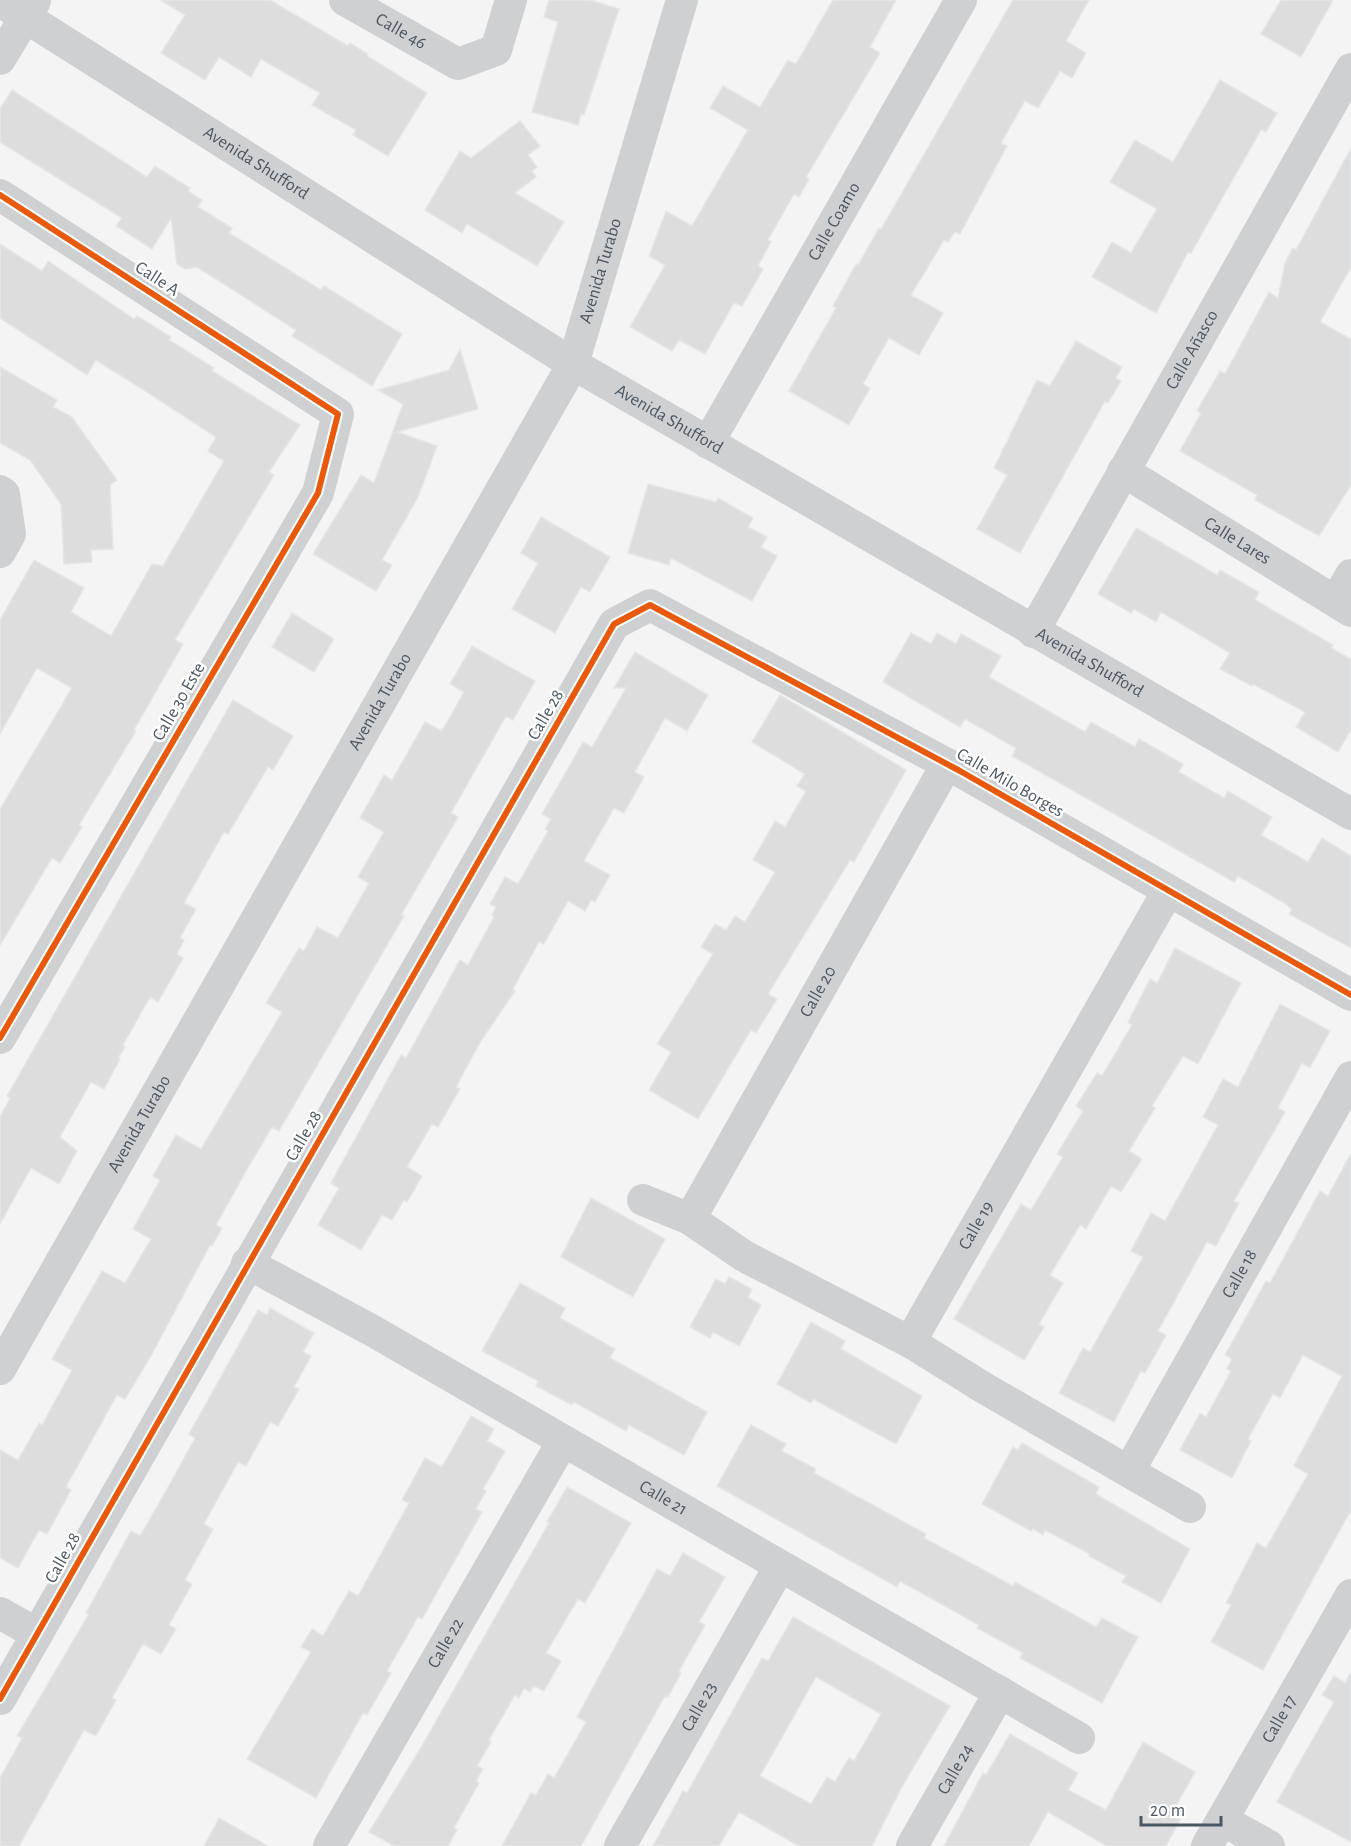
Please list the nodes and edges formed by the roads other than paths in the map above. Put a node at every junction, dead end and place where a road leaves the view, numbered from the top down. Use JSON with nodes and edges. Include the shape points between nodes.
{"nodes":[{"id":1,"x":345,"y":0,"type":"edge"},
{"id":2,"x":511,"y":0,"type":"edge"},
{"id":3,"x":682,"y":0,"type":"edge"},
{"id":4,"x":961,"y":0,"type":"edge"},
{"id":5,"x":20,"y":6,"type":"edge"},
{"id":6,"x":0,"y":58,"type":"edge"},
{"id":7,"x":1351,"y":69,"type":"edge"},
{"id":8,"x":0,"y":195,"type":"edge"},
{"id":9,"x":573,"y":364,"type":"junction"},
{"id":10,"x":298,"y":388,"type":"joint"},
{"id":11,"x":708,"y":443,"type":"junction"},
{"id":12,"x":1124,"y":471,"type":"junction"},
{"id":13,"x":0,"y":491,"type":"edge"},
{"id":14,"x":0,"y":552,"type":"edge"},
{"id":15,"x":1346,"y":595,"type":"edge"},
{"id":16,"x":650,"y":605,"type":"joint"},
{"id":17,"x":1034,"y":632,"type":"junction"},
{"id":18,"x":947,"y":764,"type":"junction"},
{"id":19,"x":1351,"y":814,"type":"edge"},
{"id":20,"x":1168,"y":891,"type":"junction"},
{"id":21,"x":1351,"y":995,"type":"edge"},
{"id":22,"x":0,"y":1038,"type":"edge"},
{"id":23,"x":1351,"y":1077,"type":"edge"},
{"id":24,"x":644,"y":1200,"type":"dead end"},
{"id":25,"x":690,"y":1219,"type":"junction"},
{"id":26,"x":247,"y":1263,"type":"junction"},
{"id":27,"x":910,"y":1342,"type":"junction"},
{"id":28,"x":0,"y":1369,"type":"edge"},
{"id":29,"x":563,"y":1442,"type":"junction"},
{"id":30,"x":1129,"y":1471,"type":"junction"},
{"id":31,"x":1190,"y":1507,"type":"dead end"},
{"id":32,"x":780,"y":1566,"type":"junction"},
{"id":33,"x":1350,"y":1598,"type":"edge"},
{"id":34,"x":0,"y":1613,"type":"edge"},
{"id":35,"x":37,"y":1634,"type":"junction"},
{"id":36,"x":1000,"y":1692,"type":"junction"},
{"id":37,"x":0,"y":1699,"type":"edge"},
{"id":38,"x":1079,"y":1738,"type":"dead end"},
{"id":39,"x":1214,"y":1833,"type":"edge"},
{"id":40,"x":329,"y":1846,"type":"edge"},
{"id":41,"x":620,"y":1846,"type":"edge"},
{"id":42,"x":912,"y":1846,"type":"edge"},
{"id":43,"x":1269,"y":1846,"type":"edge"}],
"edges":[{"from":1,"to":2,"type":"street","name":"Calle 46","via":[[458,64],[496,50]]},
{"from":3,"to":9,"type":"street","name":"Avenida Turabo"},
{"from":4,"to":11,"type":"street","name":"Calle Coamo"},
{"from":5,"to":6,"type":"street"},
{"from":5,"to":9,"type":"street","name":"Avenida Shufford"},
{"from":7,"to":12,"type":"street","name":"Calle Añasco"},
{"from":8,"to":10,"type":"street","name":"Calle A"},
{"from":9,"to":11,"type":"street","name":"Avenida Shufford"},
{"from":9,"to":28,"type":"street","name":"Avenida Turabo"},
{"from":10,"to":22,"type":"street","name":"Calle 30 Este","via":[[338,414],[318,493]]},
{"from":11,"to":17,"type":"street","name":"Avenida Shufford"},
{"from":12,"to":15,"type":"street","name":"Calle Lares"},
{"from":12,"to":17,"type":"street","name":"Calle Añasco"},
{"from":13,"to":14,"type":"street","via":[[4,494],[10,534]]},
{"from":16,"to":18,"type":"street","name":"Calle Milo Borges"},
{"from":16,"to":26,"type":"street","name":"Calle 28","via":[[614,624]]},
{"from":17,"to":19,"type":"street","name":"Avenida Shufford"},
{"from":18,"to":20,"type":"street","name":"Calle Milo Borges"},
{"from":18,"to":25,"type":"street","name":"Calle 20"},
{"from":20,"to":21,"type":"street","name":"Calle Milo Borges"},
{"from":20,"to":27,"type":"street","name":"Calle 19"},
{"from":23,"to":30,"type":"street","name":"Calle 18"},
{"from":24,"to":25,"type":"street"},
{"from":25,"to":27,"type":"street","via":[[744,1256]]},
{"from":26,"to":29,"type":"street","name":"Calle 21"},
{"from":26,"to":35,"type":"street","name":"Calle 28"},
{"from":27,"to":30,"type":"street"},
{"from":29,"to":32,"type":"street","name":"Calle 21"},
{"from":29,"to":40,"type":"street","name":"Calle 22"},
{"from":30,"to":31,"type":"street"},
{"from":32,"to":36,"type":"street","name":"Calle 21"},
{"from":32,"to":41,"type":"street","name":"Calle 23"},
{"from":33,"to":39,"type":"street","name":"Calle 17"},
{"from":34,"to":35,"type":"street"},
{"from":35,"to":37,"type":"street","name":"Calle 28"},
{"from":36,"to":38,"type":"street","name":"Calle 21"},
{"from":36,"to":42,"type":"street","name":"Calle 24"},
{"from":39,"to":43,"type":"street"}]}
